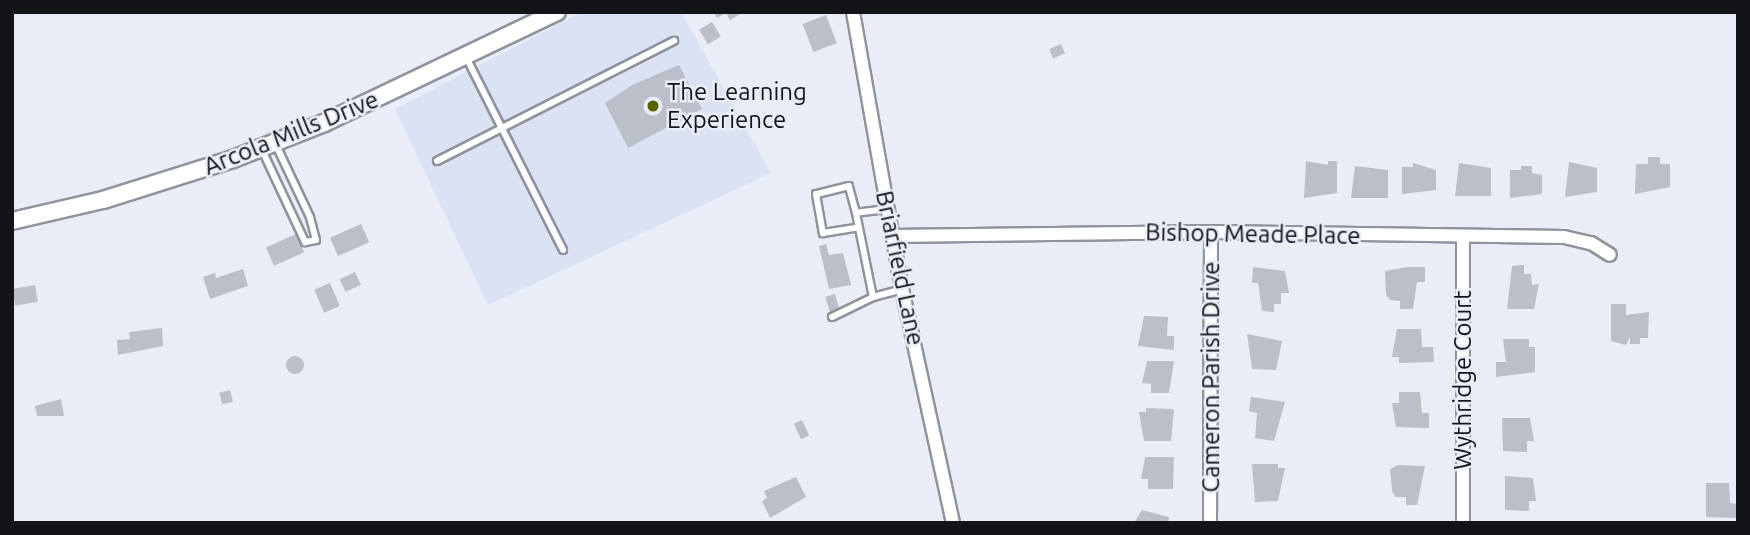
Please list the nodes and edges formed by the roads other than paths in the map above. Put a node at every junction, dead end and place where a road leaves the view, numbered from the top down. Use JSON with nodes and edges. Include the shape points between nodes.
{"nodes":[{"id":1,"x":557,"y":12,"type":"edge"},
{"id":2,"x":853,"y":12,"type":"edge"},
{"id":3,"x":674,"y":41,"type":"dead end"},
{"id":4,"x":466,"y":57,"type":"junction"},
{"id":5,"x":502,"y":129,"type":"junction"},
{"id":6,"x":268,"y":145,"type":"junction"},
{"id":7,"x":438,"y":161,"type":"dead end"},
{"id":8,"x":887,"y":209,"type":"junction"},
{"id":9,"x":856,"y":213,"type":"junction"},
{"id":10,"x":12,"y":221,"type":"edge"},
{"id":11,"x":859,"y":227,"type":"junction"},
{"id":12,"x":1212,"y":232,"type":"junction"},
{"id":13,"x":892,"y":236,"type":"junction"},
{"id":14,"x":1463,"y":237,"type":"junction"},
{"id":15,"x":564,"y":250,"type":"dead end"},
{"id":16,"x":1610,"y":255,"type":"dead end"},
{"id":17,"x":902,"y":289,"type":"junction"},
{"id":18,"x":873,"y":297,"type":"junction"},
{"id":19,"x":832,"y":317,"type":"dead end"},
{"id":20,"x":953,"y":523,"type":"edge"},
{"id":21,"x":1210,"y":523,"type":"edge"},
{"id":22,"x":1463,"y":523,"type":"edge"}],
"edges":[{"from":1,"to":4,"type":"street","name":"Arcola Mills Drive"},
{"from":2,"to":8,"type":"street","name":"Briarfield Lane"},
{"from":3,"to":5,"type":"lane"},
{"from":4,"to":5,"type":"lane"},
{"from":4,"to":6,"type":"street","name":"Arcola Mills Drive"},
{"from":5,"to":7,"type":"lane"},
{"from":5,"to":15,"type":"lane"},
{"from":6,"to":6,"type":"lane","via":[[305,242],[316,240],[310,217]]},
{"from":6,"to":10,"type":"street","name":"Arcola Mills Drive","via":[[103,200]]},
{"from":8,"to":9,"type":"lane"},
{"from":8,"to":13,"type":"street","name":"Briarfield Lane"},
{"from":9,"to":11,"type":"lane"},
{"from":9,"to":11,"type":"lane","via":[[849,186],[816,194],[822,233]]},
{"from":11,"to":18,"type":"lane"},
{"from":12,"to":13,"type":"street","name":"Bishop Meade Place"},
{"from":12,"to":14,"type":"street","name":"Bishop Meade Place"},
{"from":12,"to":21,"type":"street","name":"Cameron Parish Drive"},
{"from":13,"to":17,"type":"street","name":"Briarfield Lane"},
{"from":14,"to":16,"type":"street","name":"Bishop Meade Place","via":[[1563,237],[1591,243]]},
{"from":14,"to":22,"type":"street","name":"Wythridge Court"},
{"from":17,"to":18,"type":"lane"},
{"from":17,"to":20,"type":"street","name":"Briarfield Lane"},
{"from":18,"to":19,"type":"lane"}]}
